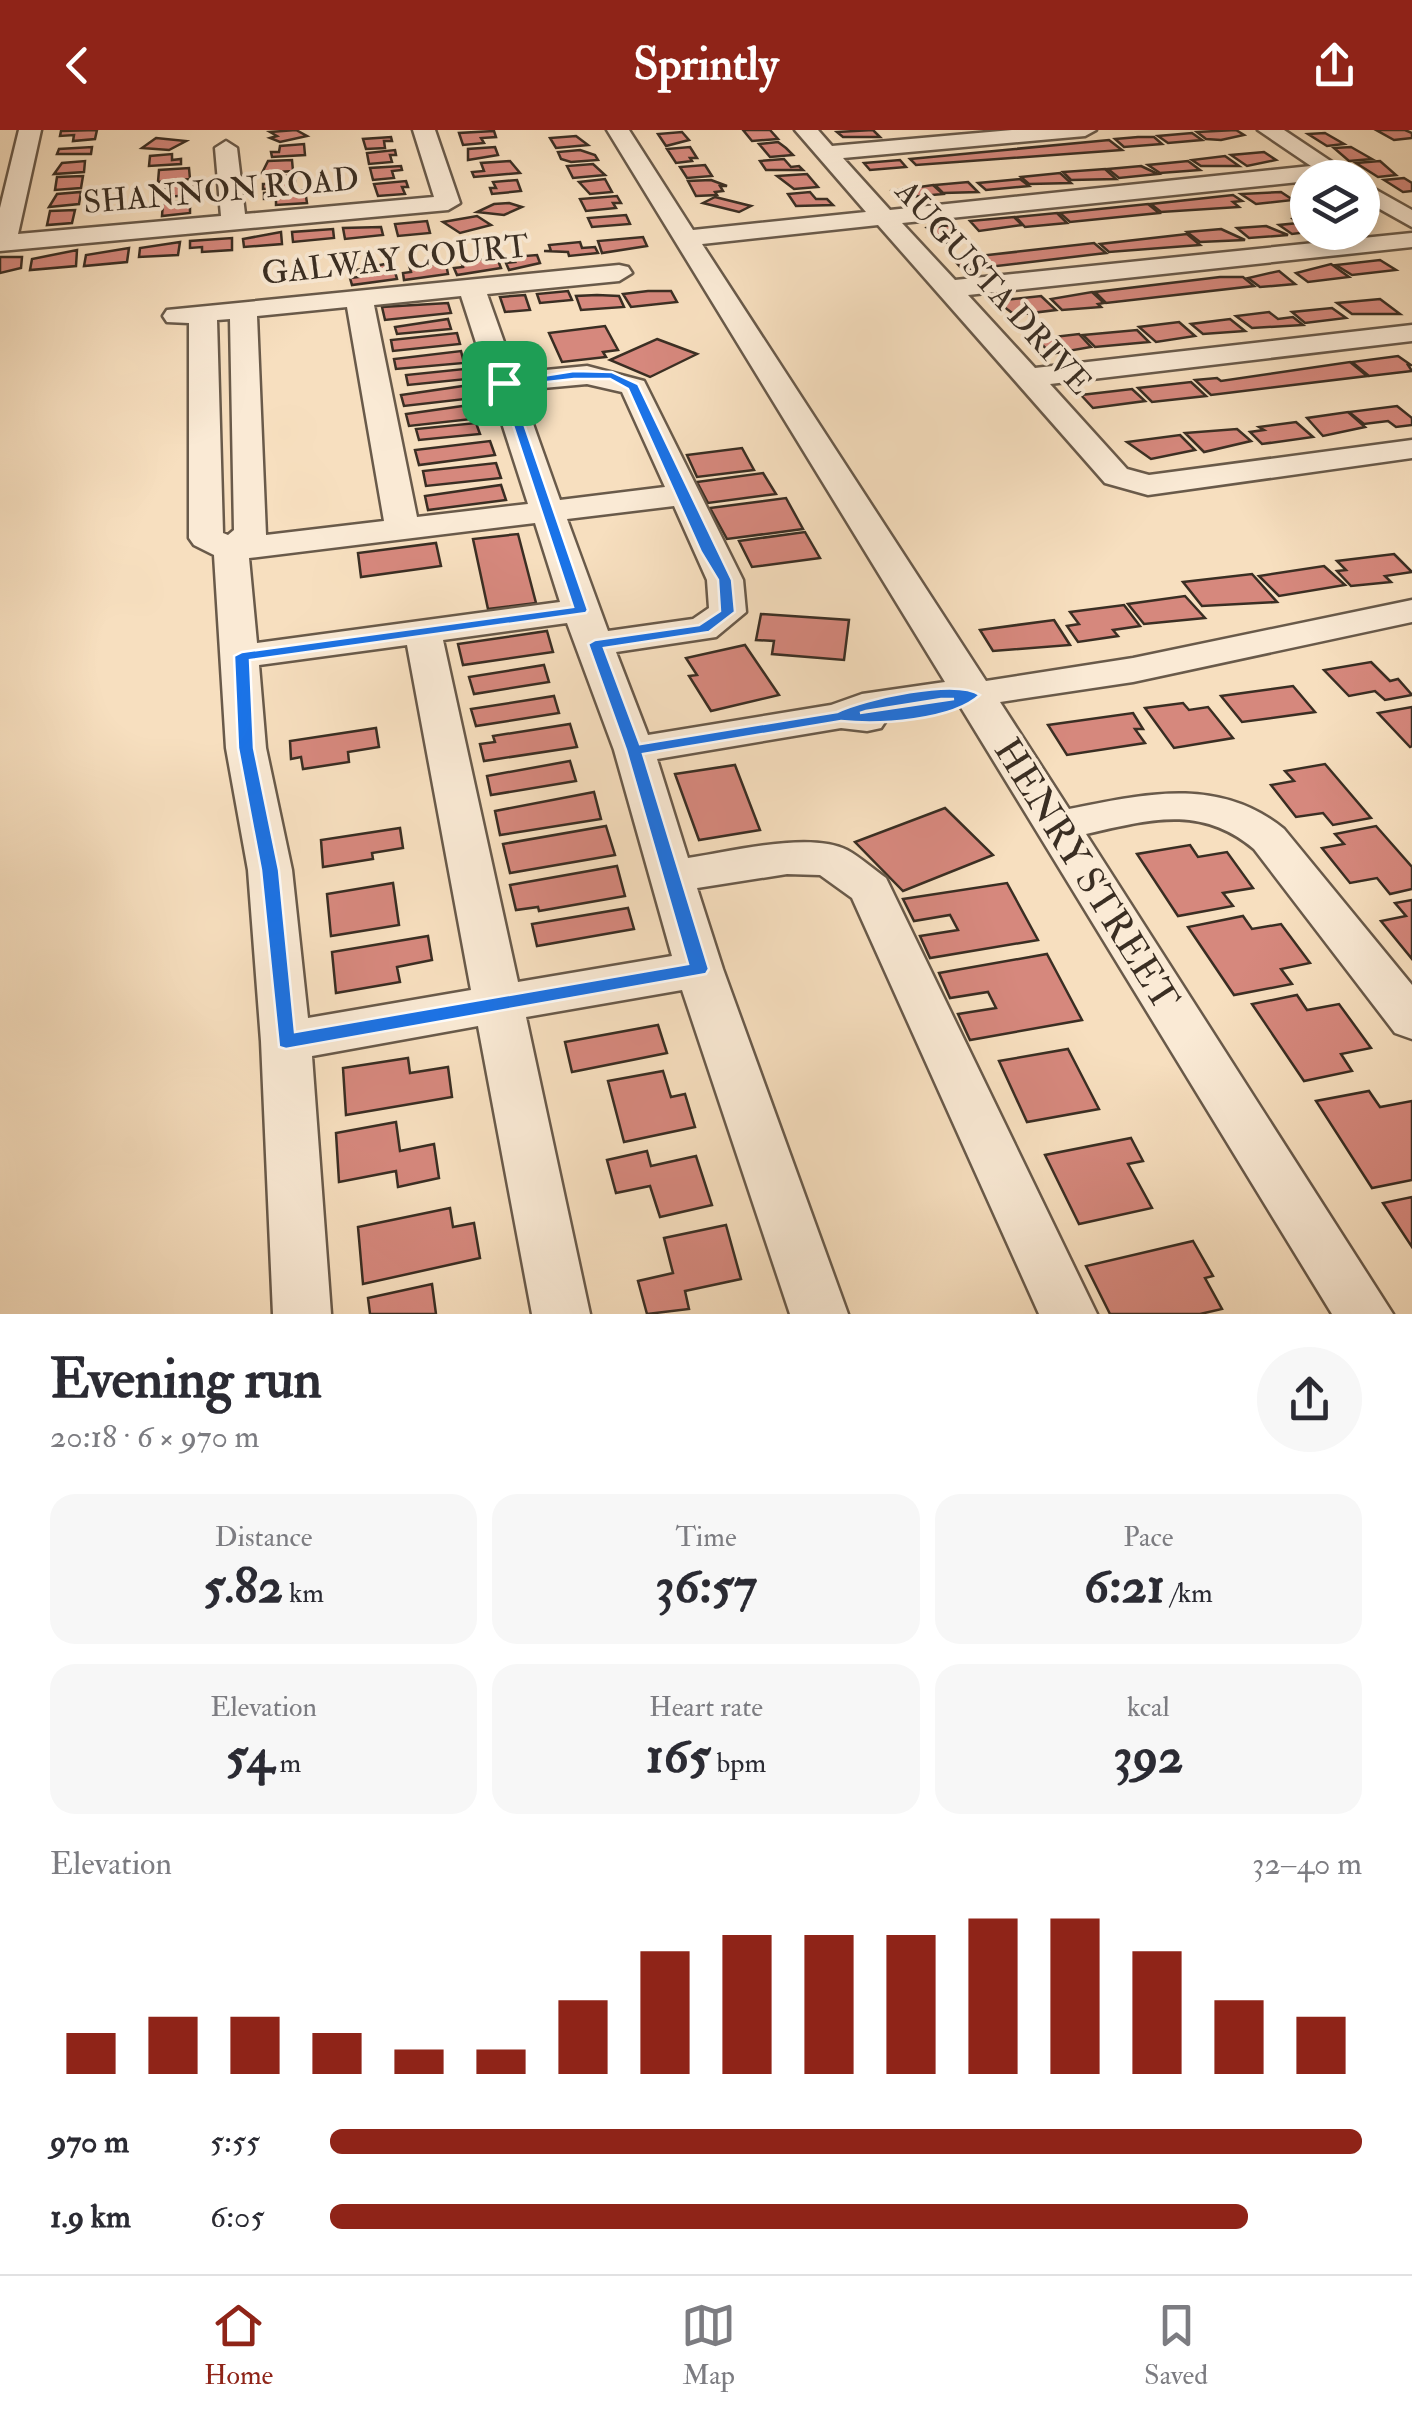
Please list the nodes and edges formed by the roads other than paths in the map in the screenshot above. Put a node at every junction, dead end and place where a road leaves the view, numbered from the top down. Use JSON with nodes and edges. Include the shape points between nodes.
{"nodes":[{"id":1,"x":30,"y":130,"type":"edge"},
{"id":2,"x":424,"y":130,"type":"edge"},
{"id":3,"x":618,"y":130,"type":"edge"},
{"id":4,"x":806,"y":130,"type":"edge"},
{"id":5,"x":1085,"y":130,"type":"edge"},
{"id":6,"x":1269,"y":130,"type":"edge"},
{"id":7,"x":226,"y":148,"type":"dead end"},
{"id":8,"x":827,"y":153,"type":"junction"},
{"id":9,"x":1317,"y":160,"type":"edge"},
{"id":10,"x":1290,"y":179,"type":"edge"},
{"id":11,"x":1380,"y":200,"type":"edge"},
{"id":12,"x":883,"y":216,"type":"junction"},
{"id":13,"x":1412,"y":220,"type":"edge"},
{"id":14,"x":234,"y":222,"type":"junction"},
{"id":15,"x":683,"y":234,"type":"junction"},
{"id":16,"x":1412,"y":240,"type":"edge"},
{"id":17,"x":2,"y":242,"type":"edge"},
{"id":18,"x":618,"y":272,"type":"dead end"},
{"id":19,"x":472,"y":287,"type":"junction"},
{"id":20,"x":949,"y":288,"type":"junction"},
{"id":21,"x":358,"y":298,"type":"junction"},
{"id":22,"x":243,"y":310,"type":"junction"},
{"id":23,"x":1412,"y":333,"type":"edge"},
{"id":24,"x":1029,"y":378,"type":"junction"},
{"id":25,"x":504,"y":383,"type":"junction"},
{"id":26,"x":1412,"y":449,"type":"edge"},
{"id":27,"x":684,"y":496,"type":"junction"},
{"id":28,"x":549,"y":512,"type":"junction"},
{"id":29,"x":403,"y":530,"type":"junction"},
{"id":30,"x":231,"y":550,"type":"junction"},
{"id":31,"x":1403,"y":622,"type":"edge"},
{"id":32,"x":588,"y":627,"type":"junction"},
{"id":33,"x":422,"y":631,"type":"junction"},
{"id":34,"x":242,"y":656,"type":"junction"},
{"id":35,"x":972,"y":695,"type":"junction"},
{"id":36,"x":634,"y":750,"type":"junction"},
{"id":37,"x":1056,"y":826,"type":"junction"},
{"id":38,"x":672,"y":876,"type":"junction"},
{"id":39,"x":699,"y":969,"type":"junction"},
{"id":40,"x":498,"y":1006,"type":"junction"},
{"id":41,"x":1412,"y":1020,"type":"edge"},
{"id":42,"x":286,"y":1041,"type":"junction"},
{"id":43,"x":302,"y":1314,"type":"edge"},
{"id":44,"x":561,"y":1314,"type":"edge"},
{"id":45,"x":819,"y":1314,"type":"edge"},
{"id":46,"x":1068,"y":1314,"type":"edge"},
{"id":47,"x":1364,"y":1314,"type":"edge"}],
"edges":[{"from":1,"to":17,"type":"street"},
{"from":2,"to":14,"type":"street","name":"SHANNON ROAD","via":[[448,203]]},
{"from":3,"to":15,"type":"street","name":"HENRY STREET"},
{"from":4,"to":8,"type":"street","name":"AUGUSTA DRIVE"},
{"from":5,"to":8,"type":"street"},
{"from":6,"to":9,"type":"street"},
{"from":7,"to":14,"type":"street"},
{"from":8,"to":12,"type":"street","name":"AUGUSTA DRIVE"},
{"from":10,"to":12,"type":"street"},
{"from":11,"to":13,"type":"street"},
{"from":12,"to":15,"type":"street"},
{"from":12,"to":20,"type":"street","name":"AUGUSTA DRIVE"},
{"from":14,"to":17,"type":"street","name":"SHANNON ROAD"},
{"from":15,"to":35,"type":"street","name":"HENRY STREET"},
{"from":16,"to":20,"type":"street"},
{"from":18,"to":19,"type":"street","name":"GALWAY COURT"},
{"from":19,"to":21,"type":"street","name":"GALWAY COURT"},
{"from":19,"to":25,"type":"street"},
{"from":20,"to":24,"type":"street","name":"AUGUSTA DRIVE"},
{"from":21,"to":22,"type":"street","name":"GALWAY COURT"},
{"from":21,"to":29,"type":"street"},
{"from":22,"to":30,"type":"street","via":[[251,533]]},
{"from":22,"to":30,"type":"street","name":"GALWAY COURT","via":[[190,314],[206,538]]},
{"from":23,"to":24,"type":"street"},
{"from":24,"to":26,"type":"street","name":"AUGUSTA DRIVE","via":[[1116,476],[1135,483]]},
{"from":25,"to":27,"type":"street","via":[[612,376],[634,387]]},
{"from":25,"to":28,"type":"street"},
{"from":27,"to":28,"type":"street"},
{"from":27,"to":32,"type":"street","via":[[725,580],[728,612],[703,629]]},
{"from":28,"to":29,"type":"street"},
{"from":28,"to":32,"type":"street"},
{"from":29,"to":30,"type":"street"},
{"from":30,"to":34,"type":"street"},
{"from":31,"to":35,"type":"street"},
{"from":32,"to":33,"type":"street"},
{"from":32,"to":36,"type":"street"},
{"from":33,"to":34,"type":"street"},
{"from":33,"to":40,"type":"street"},
{"from":34,"to":42,"type":"street","via":[[246,748],[270,870]]},
{"from":35,"to":36,"type":"street","via":[[953,706],[869,719],[841,716]]},
{"from":35,"to":37,"type":"street","name":"HENRY STREET"},
{"from":36,"to":38,"type":"street"},
{"from":37,"to":41,"type":"street","via":[[1184,804],[1249,821]]},
{"from":37,"to":47,"type":"street","name":"HENRY STREET"},
{"from":38,"to":39,"type":"street"},
{"from":38,"to":46,"type":"street","via":[[830,860],[870,889]]},
{"from":39,"to":40,"type":"street"},
{"from":39,"to":45,"type":"street"},
{"from":40,"to":42,"type":"street"},
{"from":40,"to":44,"type":"street"},
{"from":42,"to":43,"type":"street"}]}
